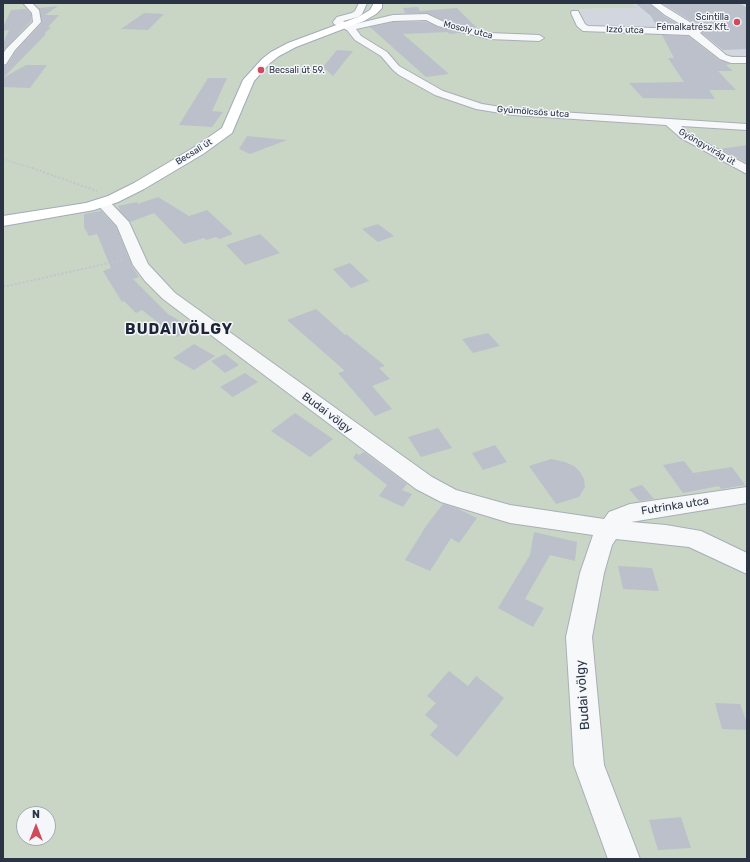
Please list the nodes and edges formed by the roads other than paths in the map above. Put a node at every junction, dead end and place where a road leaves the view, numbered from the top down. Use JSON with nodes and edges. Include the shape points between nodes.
{"nodes":[{"id":1,"x":27,"y":3,"type":"edge"},
{"id":2,"x":363,"y":3,"type":"edge"},
{"id":3,"x":378,"y":3,"type":"edge"},
{"id":4,"x":654,"y":3,"type":"edge"},
{"id":5,"x":575,"y":13,"type":"dead end"},
{"id":6,"x":347,"y":27,"type":"junction"},
{"id":7,"x":539,"y":38,"type":"dead end"},
{"id":8,"x":747,"y":53,"type":"edge"},
{"id":9,"x":747,"y":60,"type":"edge"},
{"id":10,"x":3,"y":62,"type":"edge"},
{"id":11,"x":669,"y":122,"type":"junction"},
{"id":12,"x":747,"y":127,"type":"edge"},
{"id":13,"x":747,"y":170,"type":"edge"},
{"id":14,"x":108,"y":201,"type":"junction"},
{"id":15,"x":3,"y":221,"type":"edge"},
{"id":16,"x":747,"y":495,"type":"edge"},
{"id":17,"x":610,"y":529,"type":"junction"},
{"id":18,"x":747,"y":564,"type":"edge"},
{"id":19,"x":624,"y":859,"type":"edge"}],
"edges":[{"from":1,"to":10,"type":"street","via":[[36,12],[37,22],[11,49]]},
{"from":2,"to":6,"type":"street","via":[[355,16],[338,20],[338,23]]},
{"from":3,"to":6,"type":"main road","name":"Becsali út","via":[[373,12]]},
{"from":4,"to":8,"type":"street","via":[[716,44],[729,50]]},
{"from":5,"to":9,"type":"street","name":"Izzó utca","via":[[582,28],[690,32],[723,57]]},
{"from":6,"to":7,"type":"street","name":"Mosoly utca","via":[[393,18],[427,18],[489,36]]},
{"from":6,"to":11,"type":"street","name":"Gyümölcsös utca","via":[[358,38],[384,54],[403,73],[439,93],[480,107]]},
{"from":6,"to":14,"type":"main road","name":"Becsali út","via":[[292,45],[274,55],[260,66],[249,80],[231,124],[218,138],[139,186]]},
{"from":11,"to":12,"type":"street","name":"Gyümölcsös utca"},
{"from":11,"to":13,"type":"street","name":"Gyöngyvirág út","via":[[685,136]]},
{"from":14,"to":15,"type":"main road","name":"Becsali út","via":[[74,210]]},
{"from":14,"to":17,"type":"street","name":"Budai völgy","via":[[124,225],[138,257],[151,278],[169,296],[424,483],[449,496],[510,514]]},
{"from":16,"to":17,"type":"street","name":"Futrinka utca","via":[[630,513],[617,518]]},
{"from":17,"to":18,"type":"street","name":"Budai völgy","via":[[693,538]]},
{"from":17,"to":19,"type":"street","name":"Budai völgy","via":[[601,542],[579,637],[589,765]]}]}
